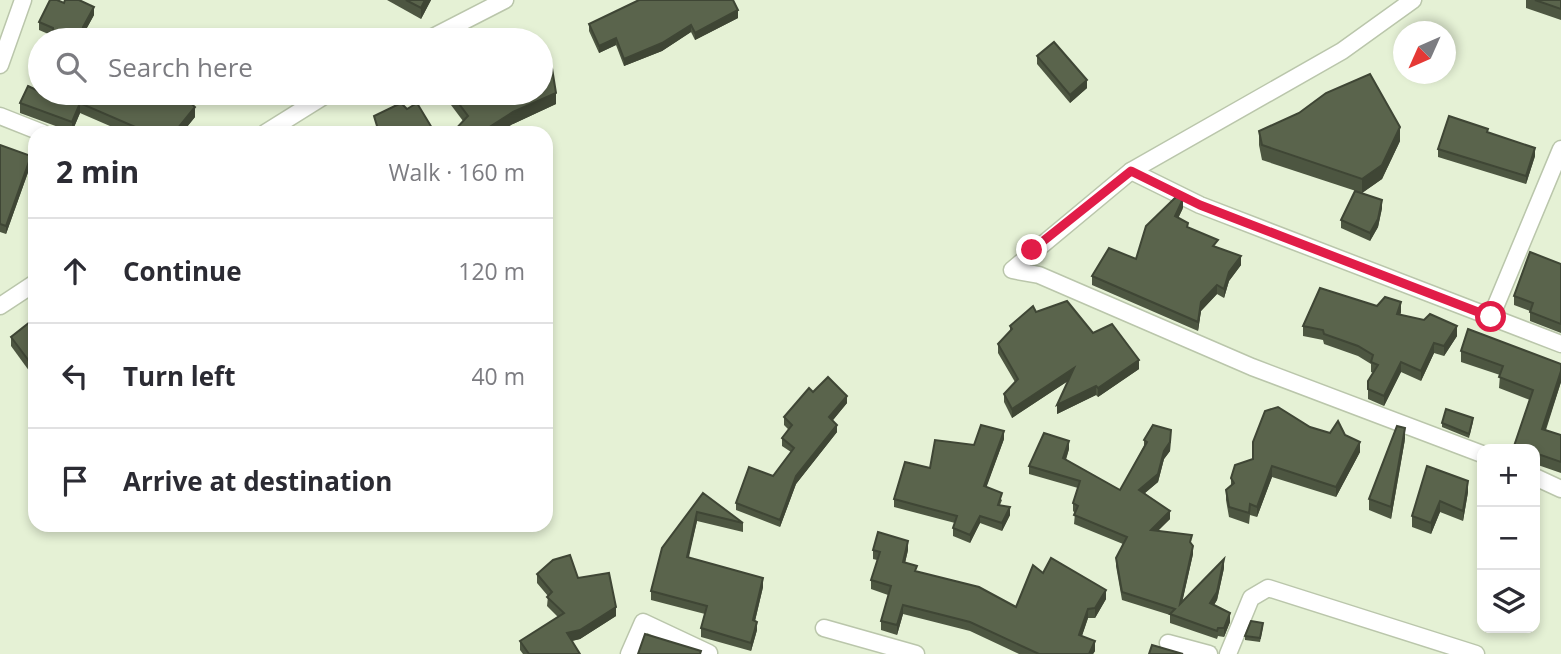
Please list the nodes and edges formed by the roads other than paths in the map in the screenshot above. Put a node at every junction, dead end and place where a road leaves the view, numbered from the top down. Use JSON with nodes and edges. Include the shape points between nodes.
{"nodes":[{"id":1,"x":23,"y":0,"type":"edge"},
{"id":2,"x":505,"y":0,"type":"edge"},
{"id":3,"x":1413,"y":0,"type":"edge"},
{"id":4,"x":450,"y":28,"type":"edge"},
{"id":5,"x":0,"y":65,"type":"edge"},
{"id":6,"x":310,"y":105,"type":"edge"},
{"id":7,"x":0,"y":116,"type":"edge"},
{"id":8,"x":276,"y":126,"type":"edge"},
{"id":9,"x":28,"y":127,"type":"edge"},
{"id":10,"x":1561,"y":149,"type":"edge"},
{"id":11,"x":1131,"y":171,"type":"junction"},
{"id":12,"x":28,"y":288,"type":"edge"},
{"id":13,"x":0,"y":306,"type":"edge"},
{"id":14,"x":1491,"y":317,"type":"junction"},
{"id":15,"x":1561,"y":344,"type":"edge"},
{"id":16,"x":1477,"y":452,"type":"edge"},
{"id":17,"x":1540,"y":479,"type":"edge"},
{"id":18,"x":1561,"y":489,"type":"edge"},
{"id":19,"x":824,"y":628,"type":"dead end"},
{"id":20,"x":1168,"y":643,"type":"dead end"},
{"id":21,"x":709,"y":653,"type":"edge"},
{"id":22,"x":629,"y":654,"type":"edge"},
{"id":23,"x":916,"y":654,"type":"edge"},
{"id":24,"x":1209,"y":654,"type":"edge"},
{"id":25,"x":1228,"y":654,"type":"edge"},
{"id":26,"x":1476,"y":654,"type":"edge"}],
"edges":[{"from":1,"to":5,"type":"street"},
{"from":2,"to":4,"type":"street"},
{"from":3,"to":11,"type":"street","via":[[1342,51]]},
{"from":6,"to":8,"type":"street"},
{"from":7,"to":9,"type":"street"},
{"from":10,"to":14,"type":"street"},
{"from":11,"to":14,"type":"street","via":[[1200,205]]},
{"from":11,"to":16,"type":"street","via":[[1012,270],[1039,275],[1229,357]]},
{"from":12,"to":13,"type":"street"},
{"from":14,"to":15,"type":"street"},
{"from":17,"to":18,"type":"street"},
{"from":19,"to":23,"type":"street"},
{"from":20,"to":24,"type":"street"},
{"from":21,"to":22,"type":"street","via":[[643,622]]},
{"from":25,"to":26,"type":"street","via":[[1251,598],[1268,588]]}]}
